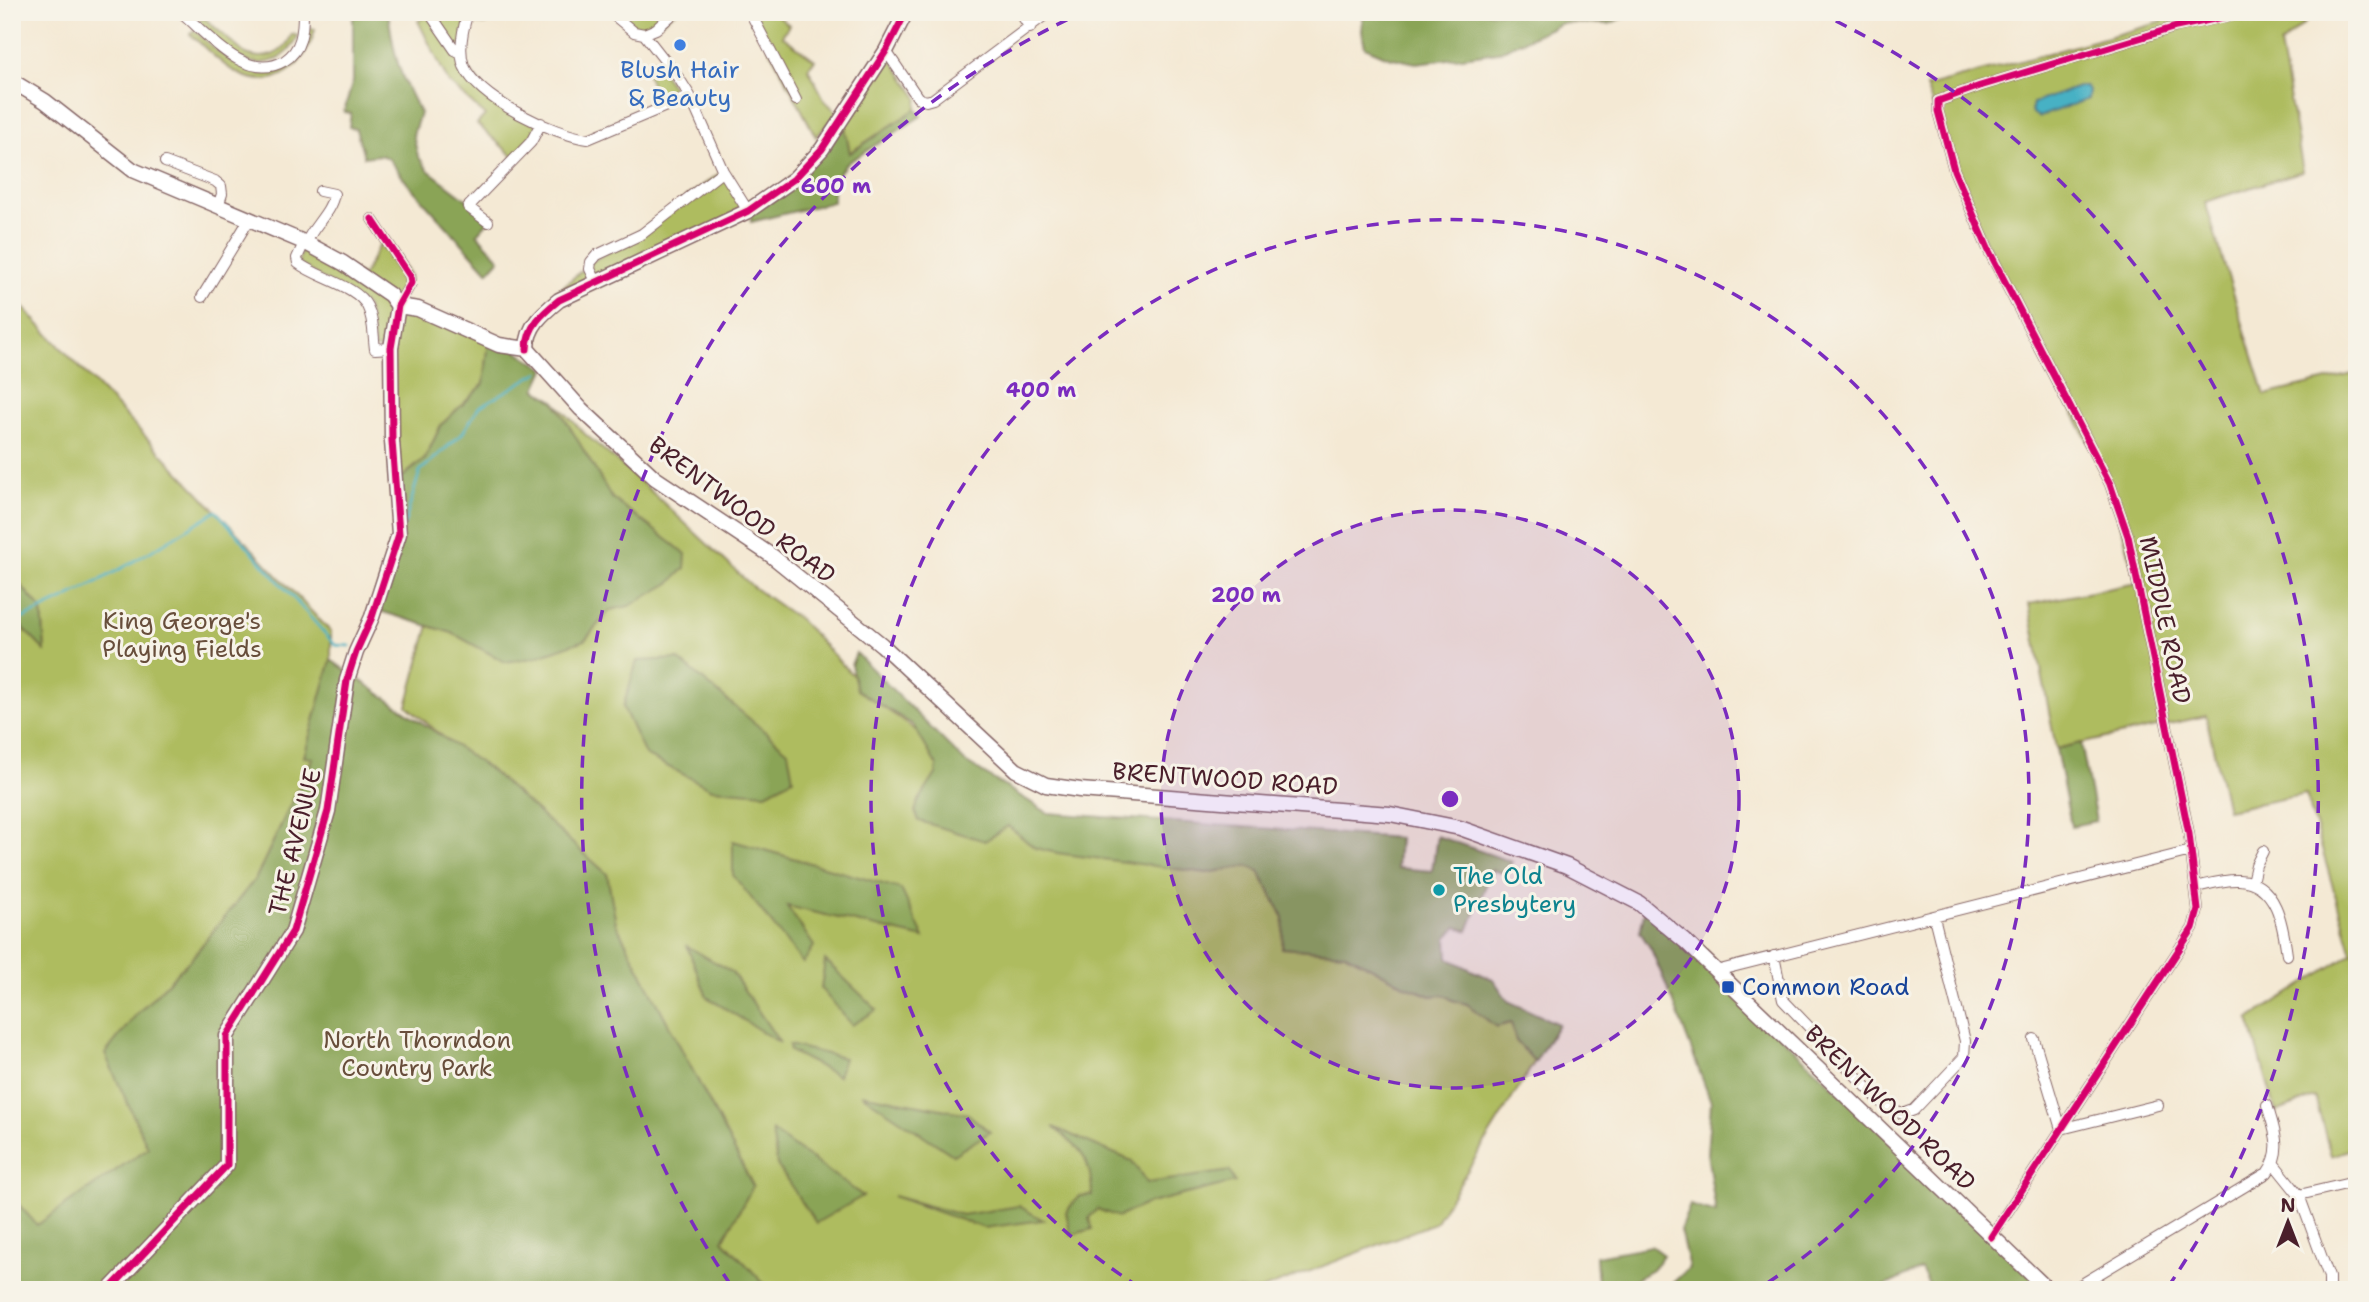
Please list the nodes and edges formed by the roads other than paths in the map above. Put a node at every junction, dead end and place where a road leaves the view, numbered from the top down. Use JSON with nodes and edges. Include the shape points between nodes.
{"nodes":[{"id":1,"x":181,"y":12,"type":"edge"},
{"id":2,"x":303,"y":12,"type":"edge"},
{"id":3,"x":435,"y":12,"type":"edge"},
{"id":4,"x":468,"y":12,"type":"edge"},
{"id":5,"x":610,"y":12,"type":"edge"},
{"id":6,"x":675,"y":12,"type":"edge"},
{"id":7,"x":750,"y":12,"type":"edge"},
{"id":8,"x":906,"y":12,"type":"edge"},
{"id":9,"x":1020,"y":12,"type":"edge"},
{"id":10,"x":1049,"y":12,"type":"edge"},
{"id":11,"x":2247,"y":12,"type":"edge"},
{"id":12,"x":1030,"y":28,"type":"junction"},
{"id":13,"x":644,"y":34,"type":"junction"},
{"id":14,"x":886,"y":51,"type":"junction"},
{"id":15,"x":461,"y":53,"type":"junction"},
{"id":16,"x":12,"y":81,"type":"edge"},
{"id":17,"x":690,"y":96,"type":"junction"},
{"id":18,"x":796,"y":100,"type":"dead end"},
{"id":19,"x":541,"y":123,"type":"junction"},
{"id":20,"x":165,"y":162,"type":"dead end"},
{"id":21,"x":723,"y":171,"type":"junction"},
{"id":22,"x":320,"y":191,"type":"dead end"},
{"id":23,"x":218,"y":206,"type":"junction"},
{"id":24,"x":748,"y":211,"type":"junction"},
{"id":25,"x":372,"y":219,"type":"dead end"},
{"id":26,"x":249,"y":220,"type":"junction"},
{"id":27,"x":488,"y":222,"type":"dead end"},
{"id":28,"x":305,"y":243,"type":"junction"},
{"id":29,"x":596,"y":281,"type":"junction"},
{"id":30,"x":202,"y":296,"type":"dead end"},
{"id":31,"x":398,"y":306,"type":"junction"},
{"id":32,"x":391,"y":348,"type":"junction"},
{"id":33,"x":527,"y":349,"type":"junction"},
{"id":34,"x":2191,"y":851,"type":"junction"},
{"id":35,"x":2263,"y":851,"type":"dead end"},
{"id":36,"x":2252,"y":882,"type":"junction"},
{"id":37,"x":2196,"y":887,"type":"junction"},
{"id":38,"x":1934,"y":918,"type":"junction"},
{"id":39,"x":2287,"y":955,"type":"dead end"},
{"id":40,"x":1774,"y":956,"type":"junction"},
{"id":41,"x":1716,"y":971,"type":"junction"},
{"id":42,"x":2034,"y":1039,"type":"dead end"},
{"id":43,"x":2158,"y":1105,"type":"dead end"},
{"id":44,"x":2267,"y":1105,"type":"dead end"},
{"id":45,"x":2061,"y":1129,"type":"junction"},
{"id":46,"x":2274,"y":1164,"type":"junction"},
{"id":47,"x":2346,"y":1184,"type":"dead end"},
{"id":48,"x":2299,"y":1195,"type":"junction"},
{"id":49,"x":1991,"y":1237,"type":"junction"},
{"id":50,"x":2042,"y":1287,"type":"edge"},
{"id":51,"x":109,"y":1290,"type":"edge"},
{"id":52,"x":2072,"y":1290,"type":"edge"},
{"id":53,"x":2329,"y":1290,"type":"edge"}],
"edges":[{"from":1,"to":2,"type":"street","via":[[238,60],[258,67],[281,63],[294,52],[302,33]]},
{"from":3,"to":15,"type":"street","via":[[433,18]]},
{"from":4,"to":15,"type":"street"},
{"from":5,"to":13,"type":"street","via":[[634,32]]},
{"from":6,"to":13,"type":"street"},
{"from":7,"to":18,"type":"street"},
{"from":8,"to":14,"type":"main road"},
{"from":9,"to":12,"type":"street"},
{"from":10,"to":12,"type":"street"},
{"from":11,"to":34,"type":"street","name":"MIDDLE ROAD","via":[[2176,27],[1938,101],[1954,170],[1989,251],[2110,484],[2128,536]]},
{"from":12,"to":14,"type":"street","via":[[933,99],[921,102]]},
{"from":13,"to":17,"type":"street"},
{"from":14,"to":24,"type":"main road","via":[[822,149],[794,179]]},
{"from":15,"to":19,"type":"street","via":[[464,66],[491,96]]},
{"from":16,"to":23,"type":"main road","via":[[133,170]]},
{"from":17,"to":19,"type":"street","via":[[588,139]]},
{"from":17,"to":21,"type":"street"},
{"from":19,"to":27,"type":"street","via":[[531,142],[468,206]]},
{"from":20,"to":23,"type":"street","via":[[215,181],[222,194]]},
{"from":21,"to":24,"type":"street"},
{"from":21,"to":29,"type":"street","via":[[642,234],[597,255],[590,269]]},
{"from":22,"to":28,"type":"street","via":[[334,194],[333,201]]},
{"from":23,"to":26,"type":"main road"},
{"from":24,"to":29,"type":"main road"},
{"from":25,"to":31,"type":"street","via":[[410,276],[411,283]]},
{"from":26,"to":28,"type":"main road"},
{"from":26,"to":30,"type":"street"},
{"from":28,"to":31,"type":"main road","via":[[343,263],[390,295]]},
{"from":28,"to":32,"type":"street","via":[[298,263],[359,295],[372,319],[375,349]]},
{"from":29,"to":33,"type":"main road","via":[[559,300],[538,318]]},
{"from":31,"to":32,"type":"main road","name":"THE AVENUE"},
{"from":31,"to":33,"type":"main road","via":[[418,309],[499,345]]},
{"from":32,"to":51,"type":"main road","name":"THE AVENUE","via":[[399,534],[347,680],[328,811],[292,931],[227,1036],[227,1165]]},
{"from":33,"to":41,"type":"main road","name":"BRENTWOOD ROAD","via":[[581,409],[655,478],[772,556],[882,645],[1016,769],[1046,785],[1390,814],[1460,828],[1567,866],[1639,903]]},
{"from":34,"to":37,"type":"street","name":"MIDDLE ROAD"},
{"from":34,"to":38,"type":"street"},
{"from":35,"to":36,"type":"street"},
{"from":36,"to":37,"type":"street"},
{"from":36,"to":39,"type":"street","via":[[2273,900]]},
{"from":37,"to":45,"type":"street","name":"MIDDLE ROAD","via":[[2198,910],[2193,928]]},
{"from":38,"to":40,"type":"street"},
{"from":38,"to":40,"type":"street","via":[[1965,1041],[1964,1057],[1914,1110],[1903,1114],[1887,1108],[1783,1000]]},
{"from":40,"to":41,"type":"street"},
{"from":41,"to":49,"type":"main road","name":"BRENTWOOD ROAD"},
{"from":42,"to":45,"type":"street"},
{"from":43,"to":45,"type":"street"},
{"from":44,"to":46,"type":"street","via":[[2276,1138]]},
{"from":45,"to":49,"type":"street","name":"MIDDLE ROAD"},
{"from":46,"to":48,"type":"street"},
{"from":46,"to":52,"type":"street"},
{"from":47,"to":48,"type":"street"},
{"from":48,"to":53,"type":"street","via":[[2329,1277]]},
{"from":49,"to":50,"type":"main road","name":"BRENTWOOD ROAD"}]}
